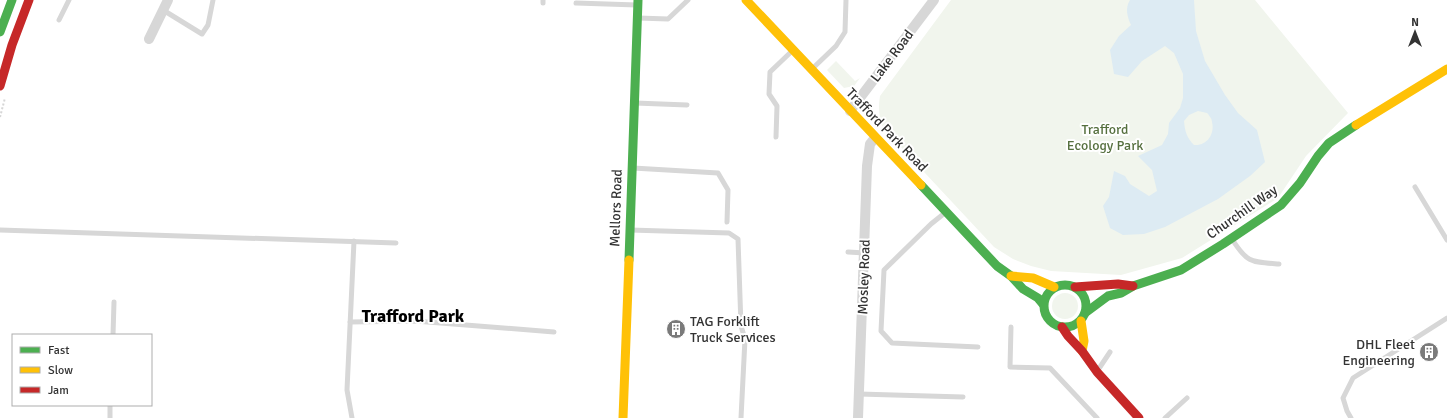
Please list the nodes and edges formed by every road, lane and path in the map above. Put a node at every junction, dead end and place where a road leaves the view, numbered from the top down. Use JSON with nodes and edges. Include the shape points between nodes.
{"nodes":[{"id":1,"x":12,"y":0,"type":"edge"},
{"id":2,"x":29,"y":0,"type":"edge"},
{"id":3,"x":69,"y":0,"type":"edge"},
{"id":4,"x":168,"y":0,"type":"edge"},
{"id":5,"x":213,"y":0,"type":"edge"},
{"id":6,"x":688,"y":0,"type":"edge"},
{"id":7,"x":746,"y":0,"type":"edge"},
{"id":8,"x":846,"y":0,"type":"edge"},
{"id":9,"x":934,"y":0,"type":"edge"},
{"id":10,"x":576,"y":3,"type":"dead end"},
{"id":11,"x":638,"y":3,"type":"edge"},
{"id":12,"x":163,"y":10,"type":"junction"},
{"id":13,"x":637,"y":18,"type":"junction"},
{"id":14,"x":59,"y":20,"type":"dead end"},
{"id":15,"x":0,"y":32,"type":"edge"},
{"id":16,"x":149,"y":39,"type":"dead end"},
{"id":17,"x":793,"y":50,"type":"junction"},
{"id":18,"x":1447,"y":69,"type":"edge"},
{"id":19,"x":811,"y":70,"type":"junction"},
{"id":20,"x":0,"y":86,"type":"edge"},
{"id":21,"x":634,"y":103,"type":"junction"},
{"id":22,"x":687,"y":105,"type":"dead end"},
{"id":23,"x":850,"y":111,"type":"junction"},
{"id":24,"x":776,"y":137,"type":"dead end"},
{"id":25,"x":875,"y":138,"type":"junction"},
{"id":26,"x":632,"y":168,"type":"junction"},
{"id":27,"x":1414,"y":187,"type":"dead end"},
{"id":28,"x":947,"y":212,"type":"junction"},
{"id":29,"x":727,"y":222,"type":"dead end"},
{"id":30,"x":0,"y":230,"type":"edge"},
{"id":31,"x":629,"y":230,"type":"junction"},
{"id":32,"x":1232,"y":238,"type":"junction"},
{"id":33,"x":1447,"y":240,"type":"edge"},
{"id":34,"x":354,"y":241,"type":"junction"},
{"id":35,"x":396,"y":243,"type":"dead end"},
{"id":36,"x":848,"y":252,"type":"dead end"},
{"id":37,"x":864,"y":253,"type":"junction"},
{"id":38,"x":1279,"y":264,"type":"dead end"},
{"id":39,"x":1012,"y":276,"type":"junction"},
{"id":40,"x":1133,"y":286,"type":"junction"},
{"id":41,"x":1054,"y":287,"type":"junction"},
{"id":42,"x":1075,"y":287,"type":"junction"},
{"id":43,"x":114,"y":302,"type":"dead end"},
{"id":44,"x":1043,"y":304,"type":"junction"},
{"id":45,"x":1083,"y":317,"type":"junction"},
{"id":46,"x":1447,"y":318,"type":"edge"},
{"id":47,"x":350,"y":322,"type":"junction"},
{"id":48,"x":1011,"y":327,"type":"dead end"},
{"id":49,"x":1062,"y":327,"type":"junction"},
{"id":50,"x":554,"y":332,"type":"dead end"},
{"id":51,"x":113,"y":334,"type":"edge"},
{"id":52,"x":978,"y":348,"type":"dead end"},
{"id":53,"x":1082,"y":351,"type":"junction"},
{"id":54,"x":1110,"y":352,"type":"dead end"},
{"id":55,"x":1098,"y":372,"type":"junction"},
{"id":56,"x":859,"y":394,"type":"junction"},
{"id":57,"x":964,"y":397,"type":"dead end"},
{"id":58,"x":1187,"y":398,"type":"dead end"},
{"id":59,"x":110,"y":406,"type":"edge"},
{"id":60,"x":110,"y":418,"type":"edge"},
{"id":61,"x":352,"y":418,"type":"edge"},
{"id":62,"x":623,"y":418,"type":"edge"},
{"id":63,"x":741,"y":418,"type":"edge"},
{"id":64,"x":858,"y":418,"type":"edge"},
{"id":65,"x":1098,"y":418,"type":"edge"},
{"id":66,"x":1139,"y":418,"type":"edge"},
{"id":67,"x":1165,"y":418,"type":"edge"},
{"id":68,"x":1352,"y":418,"type":"edge"}],
"edges":[{"from":1,"to":15,"type":"street"},
{"from":2,"to":20,"type":"street"},
{"from":3,"to":14,"type":"lane"},
{"from":4,"to":12,"type":"street"},
{"from":5,"to":12,"type":"lane","via":[[208,25],[202,34]]},
{"from":6,"to":13,"type":"lane","via":[[668,19]]},
{"from":7,"to":17,"type":"street","name":"Trafford Park Road"},
{"from":8,"to":19,"type":"lane","via":[[845,32],[836,46]]},
{"from":9,"to":23,"type":"street","name":"Lake Road"},
{"from":10,"to":11,"type":"lane"},
{"from":11,"to":13,"type":"street","name":"Mellors Road"},
{"from":12,"to":16,"type":"street"},
{"from":13,"to":21,"type":"street","name":"Mellors Road"},
{"from":17,"to":19,"type":"street","name":"Trafford Park Road"},
{"from":17,"to":24,"type":"lane","via":[[770,72],[769,94],[777,106]]},
{"from":18,"to":32,"type":"street","name":"Churchill Way","via":[[1329,143],[1281,205]]},
{"from":19,"to":23,"type":"street","name":"Trafford Park Road"},
{"from":21,"to":22,"type":"lane"},
{"from":21,"to":26,"type":"street","name":"Mellors Road"},
{"from":23,"to":25,"type":"street","name":"Trafford Park Road"},
{"from":25,"to":28,"type":"street","name":"Trafford Park Road"},
{"from":25,"to":37,"type":"street","name":"Mosley Road","via":[[868,151]]},
{"from":26,"to":29,"type":"lane","via":[[718,173],[728,190]]},
{"from":26,"to":31,"type":"street","name":"Mellors Road"},
{"from":27,"to":33,"type":"lane"},
{"from":28,"to":39,"type":"street","name":"Trafford Park Road","via":[[997,266]]},
{"from":28,"to":52,"type":"lane","via":[[931,224],[884,270],[881,331],[892,343]]},
{"from":30,"to":34,"type":"lane"},
{"from":31,"to":62,"type":"street","name":"Mellors Road"},
{"from":31,"to":63,"type":"lane","via":[[729,233],[738,239],[742,326],[745,339]]},
{"from":32,"to":38,"type":"lane","via":[[1247,259]]},
{"from":32,"to":40,"type":"street","name":"Churchill Way","via":[[1181,270]]},
{"from":34,"to":35,"type":"lane"},
{"from":34,"to":47,"type":"lane"},
{"from":36,"to":37,"type":"lane"},
{"from":37,"to":56,"type":"street","name":"Mosley Road"},
{"from":39,"to":41,"type":"street","name":"Trafford Park Road","via":[[1024,276]]},
{"from":39,"to":44,"type":"street","name":"Trafford Park Road","via":[[1023,289]]},
{"from":40,"to":42,"type":"street","name":"Churchill Way","via":[[1118,284]]},
{"from":40,"to":45,"type":"street","name":"Churchill Way","via":[[1121,293],[1108,296]]},
{"from":41,"to":42,"type":"street","via":[[1065,284]]},
{"from":41,"to":44,"type":"street","via":[[1048,292]]},
{"from":42,"to":45,"type":"street","via":[[1085,298]]},
{"from":43,"to":51,"type":"lane"},
{"from":44,"to":49,"type":"street","via":[[1050,322]]},
{"from":45,"to":49,"type":"street","via":[[1074,325]]},
{"from":45,"to":53,"type":"street"},
{"from":46,"to":68,"type":"lane","via":[[1353,378],[1343,398]]},
{"from":47,"to":50,"type":"lane","via":[[415,321]]},
{"from":47,"to":61,"type":"lane","via":[[347,390]]},
{"from":48,"to":65,"type":"lane","via":[[1010,367],[1050,368]]},
{"from":49,"to":53,"type":"street"},
{"from":53,"to":55,"type":"street"},
{"from":54,"to":55,"type":"lane"},
{"from":55,"to":66,"type":"street"},
{"from":56,"to":57,"type":"lane"},
{"from":56,"to":64,"type":"street","name":"Mosley Road"},
{"from":58,"to":67,"type":"lane"},
{"from":59,"to":60,"type":"lane"}]}
